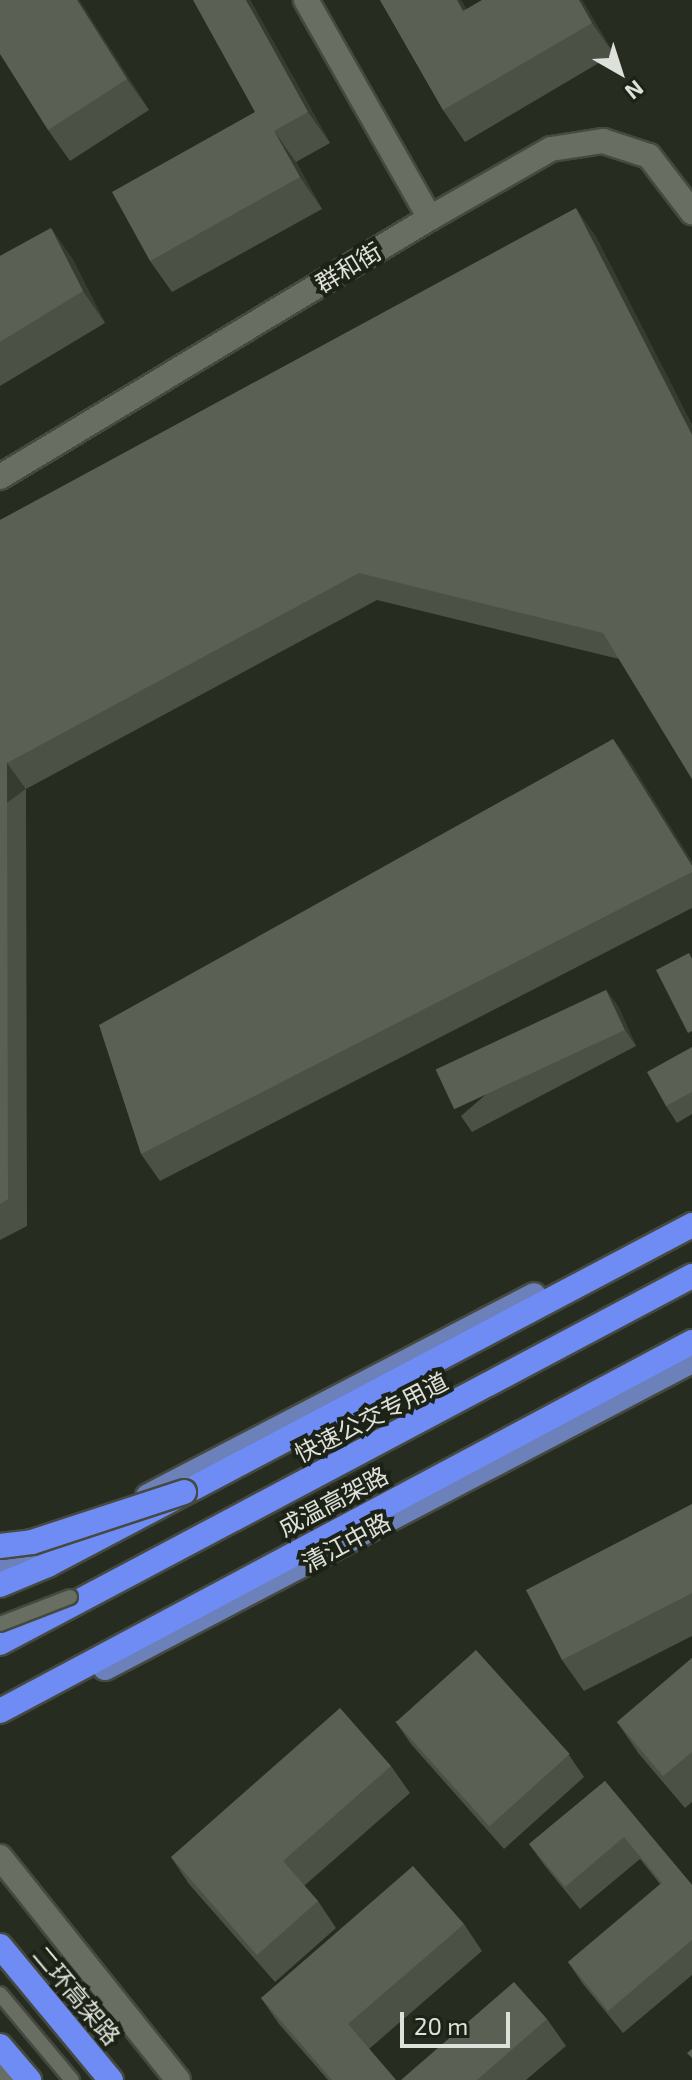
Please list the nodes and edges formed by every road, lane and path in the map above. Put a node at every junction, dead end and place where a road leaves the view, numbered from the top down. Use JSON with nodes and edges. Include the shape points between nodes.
{"nodes":[{"id":1,"x":306,"y":0,"type":"edge"},
{"id":2,"x":692,"y":212,"type":"edge"},
{"id":3,"x":430,"y":218,"type":"junction"},
{"id":4,"x":0,"y":477,"type":"edge"},
{"id":5,"x":692,"y":1213,"type":"edge"},
{"id":6,"x":692,"y":1225,"type":"edge"},
{"id":7,"x":692,"y":1276,"type":"edge"},
{"id":8,"x":692,"y":1342,"type":"edge"},
{"id":9,"x":692,"y":1361,"type":"edge"},
{"id":10,"x":184,"y":1492,"type":"junction"},
{"id":11,"x":0,"y":1546,"type":"edge"},
{"id":12,"x":0,"y":1574,"type":"edge"},
{"id":13,"x":0,"y":1585,"type":"edge"},
{"id":14,"x":70,"y":1597,"type":"junction"},
{"id":15,"x":0,"y":1624,"type":"edge"},
{"id":16,"x":0,"y":1643,"type":"edge"},
{"id":17,"x":0,"y":1651,"type":"edge"},
{"id":18,"x":0,"y":1711,"type":"edge"},
{"id":19,"x":0,"y":1723,"type":"edge"},
{"id":20,"x":0,"y":1857,"type":"edge"},
{"id":21,"x":0,"y":1946,"type":"edge"},
{"id":22,"x":0,"y":1994,"type":"edge"},
{"id":23,"x":0,"y":2046,"type":"edge"},
{"id":24,"x":0,"y":2070,"type":"edge"},
{"id":25,"x":8,"y":2080,"type":"edge"},
{"id":26,"x":29,"y":2080,"type":"edge"},
{"id":27,"x":72,"y":2080,"type":"edge"},
{"id":28,"x":111,"y":2080,"type":"edge"},
{"id":29,"x":178,"y":2080,"type":"edge"}],
"edges":[{"from":1,"to":3,"type":"street"},
{"from":2,"to":3,"type":"street","name":"群和街","via":[[649,156],[603,141],[551,149]]},
{"from":3,"to":4,"type":"street","name":"群和街"},
{"from":5,"to":12,"type":"main road"},
{"from":6,"to":10,"type":"highway"},
{"from":7,"to":14,"type":"lane","name":"快速公交专用道"},
{"from":7,"to":16,"type":"highway","name":"成温高架路"},
{"from":8,"to":18,"type":"highway","name":"成温高架路"},
{"from":9,"to":19,"type":"main road","name":"清江中路"},
{"from":10,"to":11,"type":"highway","bridge":true,"via":[[32,1542]]},
{"from":10,"to":13,"type":"highway","bridge":true},
{"from":14,"to":15,"type":"lane","name":"快速公交专用道","bridge":true},
{"from":14,"to":17,"type":"lane","name":"快速公交专用道","bridge":true},
{"from":20,"to":29,"type":"street"},
{"from":21,"to":28,"type":"highway","name":"二环高架路"},
{"from":22,"to":27,"type":"lane"},
{"from":23,"to":26,"type":"highway"},
{"from":24,"to":25,"type":"street"}]}
